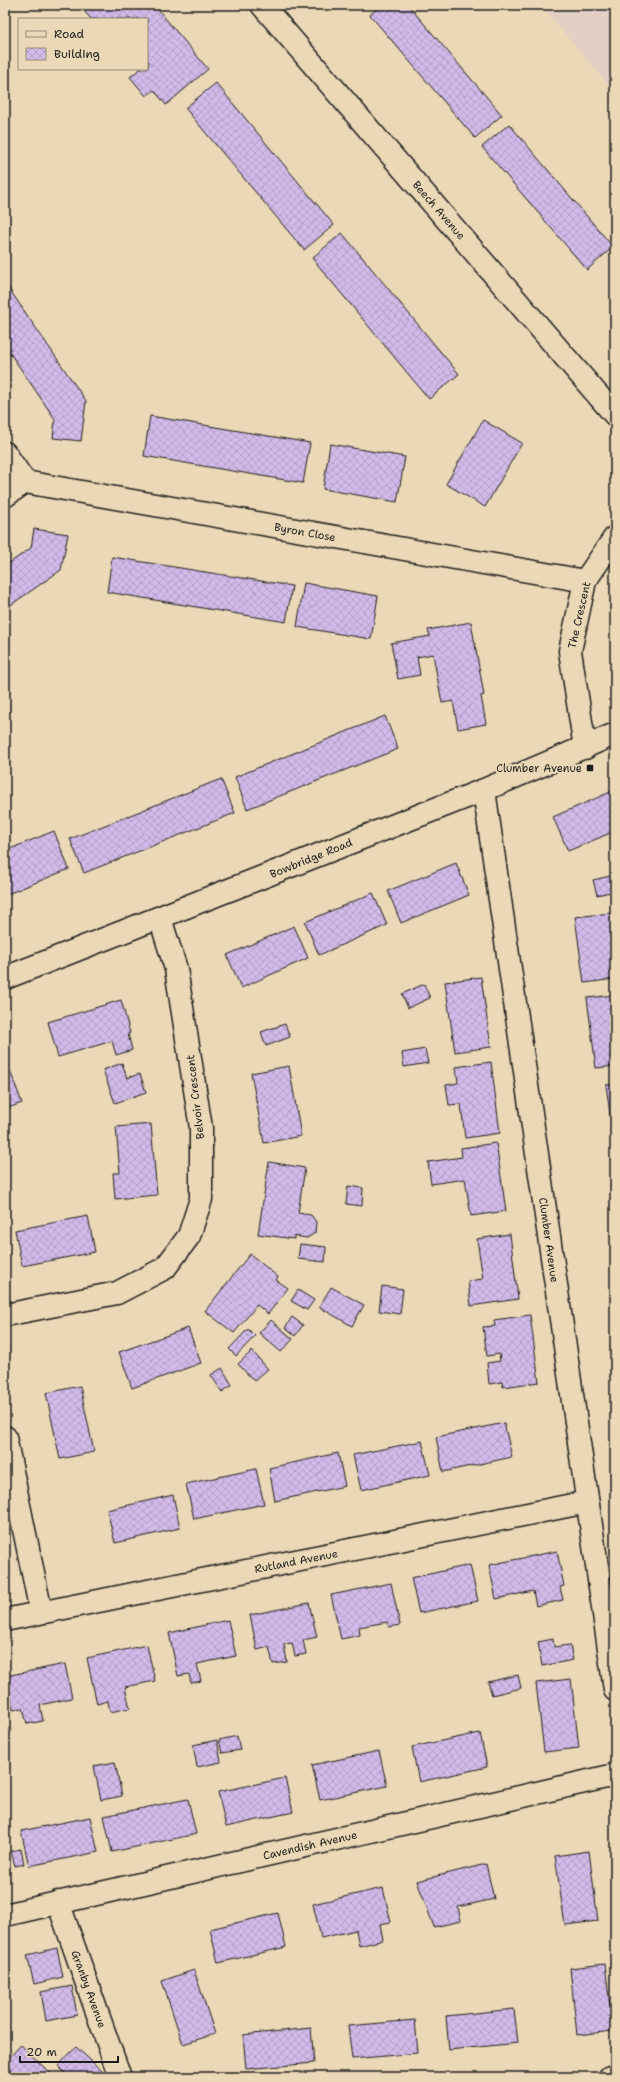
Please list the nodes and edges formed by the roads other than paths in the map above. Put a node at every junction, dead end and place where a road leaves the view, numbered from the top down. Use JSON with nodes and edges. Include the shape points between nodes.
{"nodes":[{"id":1,"x":262,"y":5,"type":"edge"},
{"id":2,"x":615,"y":416,"type":"edge"},
{"id":3,"x":5,"y":453,"type":"edge"},
{"id":4,"x":25,"y":482,"type":"junction"},
{"id":5,"x":5,"y":496,"type":"edge"},
{"id":6,"x":615,"y":537,"type":"edge"},
{"id":7,"x":585,"y":581,"type":"junction"},
{"id":8,"x":615,"y":734,"type":"edge"},
{"id":9,"x":584,"y":748,"type":"junction"},
{"id":10,"x":484,"y":790,"type":"junction"},
{"id":11,"x":160,"y":918,"type":"junction"},
{"id":12,"x":5,"y":978,"type":"edge"},
{"id":13,"x":5,"y":1315,"type":"edge"},
{"id":14,"x":5,"y":1437,"type":"edge"},
{"id":15,"x":587,"y":1502,"type":"junction"},
{"id":16,"x":41,"y":1612,"type":"junction"},
{"id":17,"x":5,"y":1620,"type":"edge"},
{"id":18,"x":615,"y":1690,"type":"edge"},
{"id":19,"x":615,"y":1775,"type":"edge"},
{"id":20,"x":58,"y":1902,"type":"junction"},
{"id":21,"x":5,"y":1915,"type":"edge"},
{"id":22,"x":615,"y":2076,"type":"edge"},
{"id":23,"x":120,"y":2077,"type":"edge"},
{"id":24,"x":610,"y":2077,"type":"edge"}],
"edges":[{"from":1,"to":2,"type":"street","name":"Beech Avenue"},
{"from":3,"to":4,"type":"street"},
{"from":4,"to":5,"type":"street"},
{"from":4,"to":7,"type":"street","name":"Byron Close"},
{"from":6,"to":7,"type":"street","name":"The Crescent"},
{"from":7,"to":9,"type":"street","name":"The Crescent","via":[[570,651]]},
{"from":8,"to":9,"type":"street","name":"Bowbridge Road"},
{"from":9,"to":10,"type":"street","name":"Bowbridge Road"},
{"from":10,"to":11,"type":"street","name":"Bowbridge Road"},
{"from":10,"to":15,"type":"street","name":"Clumber Avenue"},
{"from":11,"to":12,"type":"street","name":"Bowbridge Road"},
{"from":11,"to":13,"type":"street","name":"Belvoir Crescent","via":[[176,969],[201,1128],[201,1199],[189,1236],[165,1268],[117,1293]]},
{"from":14,"to":16,"type":"street"},
{"from":15,"to":16,"type":"street","name":"Rutland Avenue"},
{"from":15,"to":18,"type":"street","name":"Clumber Avenue"},
{"from":16,"to":17,"type":"street","name":"Rutland Avenue"},
{"from":19,"to":20,"type":"street","name":"Cavendish Avenue"},
{"from":20,"to":21,"type":"street","name":"Cavendish Avenue"},
{"from":20,"to":23,"type":"street","name":"Granby Avenue"},
{"from":22,"to":24,"type":"street"}]}
